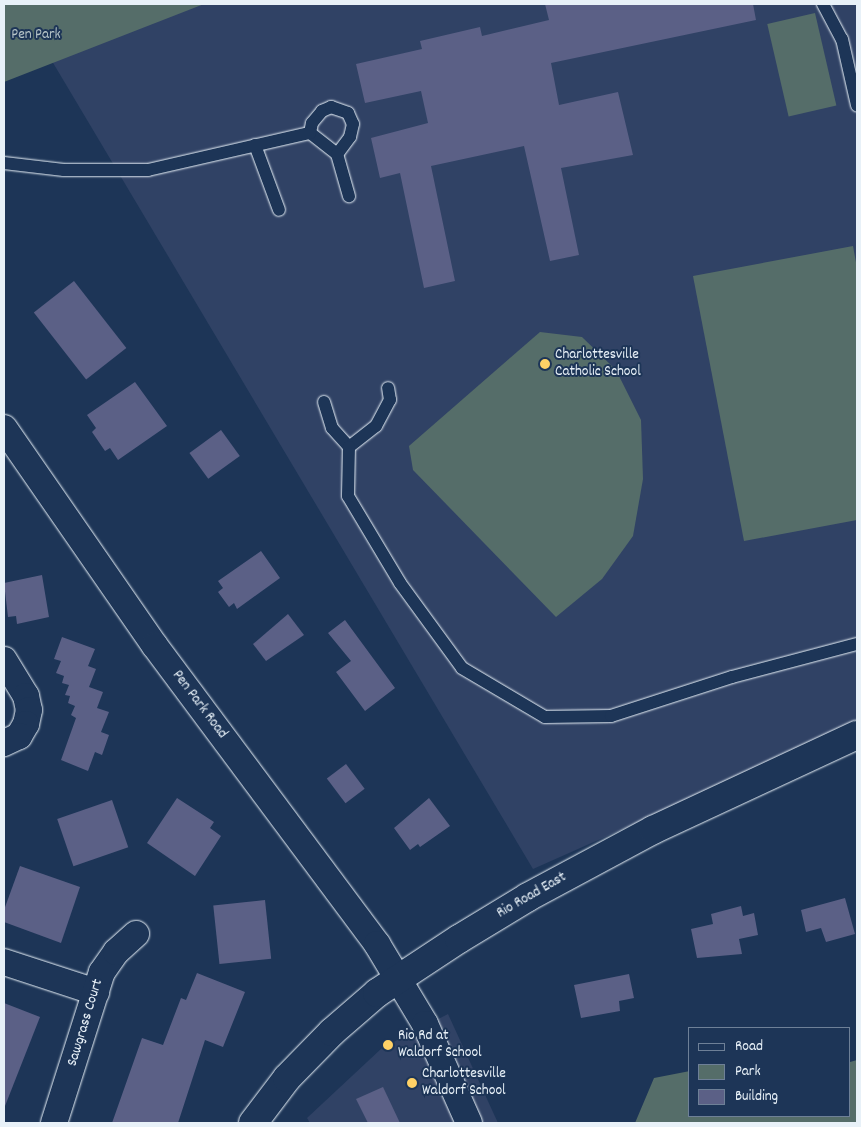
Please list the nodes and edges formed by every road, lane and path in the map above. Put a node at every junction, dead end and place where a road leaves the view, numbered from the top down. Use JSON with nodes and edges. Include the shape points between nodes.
{"nodes":[{"id":1,"x":823,"y":4,"type":"edge"},
{"id":2,"x":857,"y":105,"type":"edge"},
{"id":3,"x":310,"y":133,"type":"junction"},
{"id":4,"x":255,"y":145,"type":"junction"},
{"id":5,"x":336,"y":154,"type":"junction"},
{"id":6,"x":4,"y":163,"type":"edge"},
{"id":7,"x":349,"y":196,"type":"dead end"},
{"id":8,"x":279,"y":210,"type":"dead end"},
{"id":9,"x":388,"y":388,"type":"dead end"},
{"id":10,"x":324,"y":402,"type":"dead end"},
{"id":11,"x":4,"y":428,"type":"edge"},
{"id":12,"x":349,"y":448,"type":"junction"},
{"id":13,"x":857,"y":644,"type":"edge"},
{"id":14,"x":4,"y":660,"type":"edge"},
{"id":15,"x":857,"y":735,"type":"edge"},
{"id":16,"x":4,"y":743,"type":"edge"},
{"id":17,"x":136,"y":934,"type":"dead end"},
{"id":18,"x":4,"y":962,"type":"edge"},
{"id":19,"x":399,"y":978,"type":"junction"},
{"id":20,"x":96,"y":992,"type":"junction"},
{"id":21,"x":54,"y":1123,"type":"edge"},
{"id":22,"x":253,"y":1123,"type":"edge"},
{"id":23,"x":469,"y":1123,"type":"edge"}],
"edges":[{"from":1,"to":2,"type":"lane","via":[[842,38]]},
{"from":3,"to":4,"type":"lane"},
{"from":3,"to":5,"type":"lane"},
{"from":3,"to":5,"type":"lane","via":[[312,122],[322,111],[331,107],[348,113],[353,124],[350,137]]},
{"from":4,"to":6,"type":"lane","via":[[148,170],[64,170]]},
{"from":4,"to":8,"type":"lane"},
{"from":5,"to":7,"type":"lane"},
{"from":9,"to":12,"type":"lane","via":[[390,400],[376,426]]},
{"from":10,"to":12,"type":"lane","via":[[332,428]]},
{"from":11,"to":19,"type":"street","name":"Pen Park Road","via":[[155,646]]},
{"from":12,"to":13,"type":"lane","via":[[348,496],[400,583],[462,668],[545,717],[611,716],[732,677]]},
{"from":14,"to":16,"type":"street","via":[[26,696],[29,710],[19,736]]},
{"from":15,"to":19,"type":"street","name":"Rio Road East","via":[[597,859],[505,911]]},
{"from":17,"to":20,"type":"street","name":"Sawgrass Court","via":[[107,962]]},
{"from":18,"to":20,"type":"street"},
{"from":19,"to":22,"type":"street","name":"Rio Road East","via":[[354,1012],[306,1057]]},
{"from":19,"to":23,"type":"street","name":"Pen Park Road","via":[[425,1024]]},
{"from":20,"to":21,"type":"street","name":"Sawgrass Court"}]}
